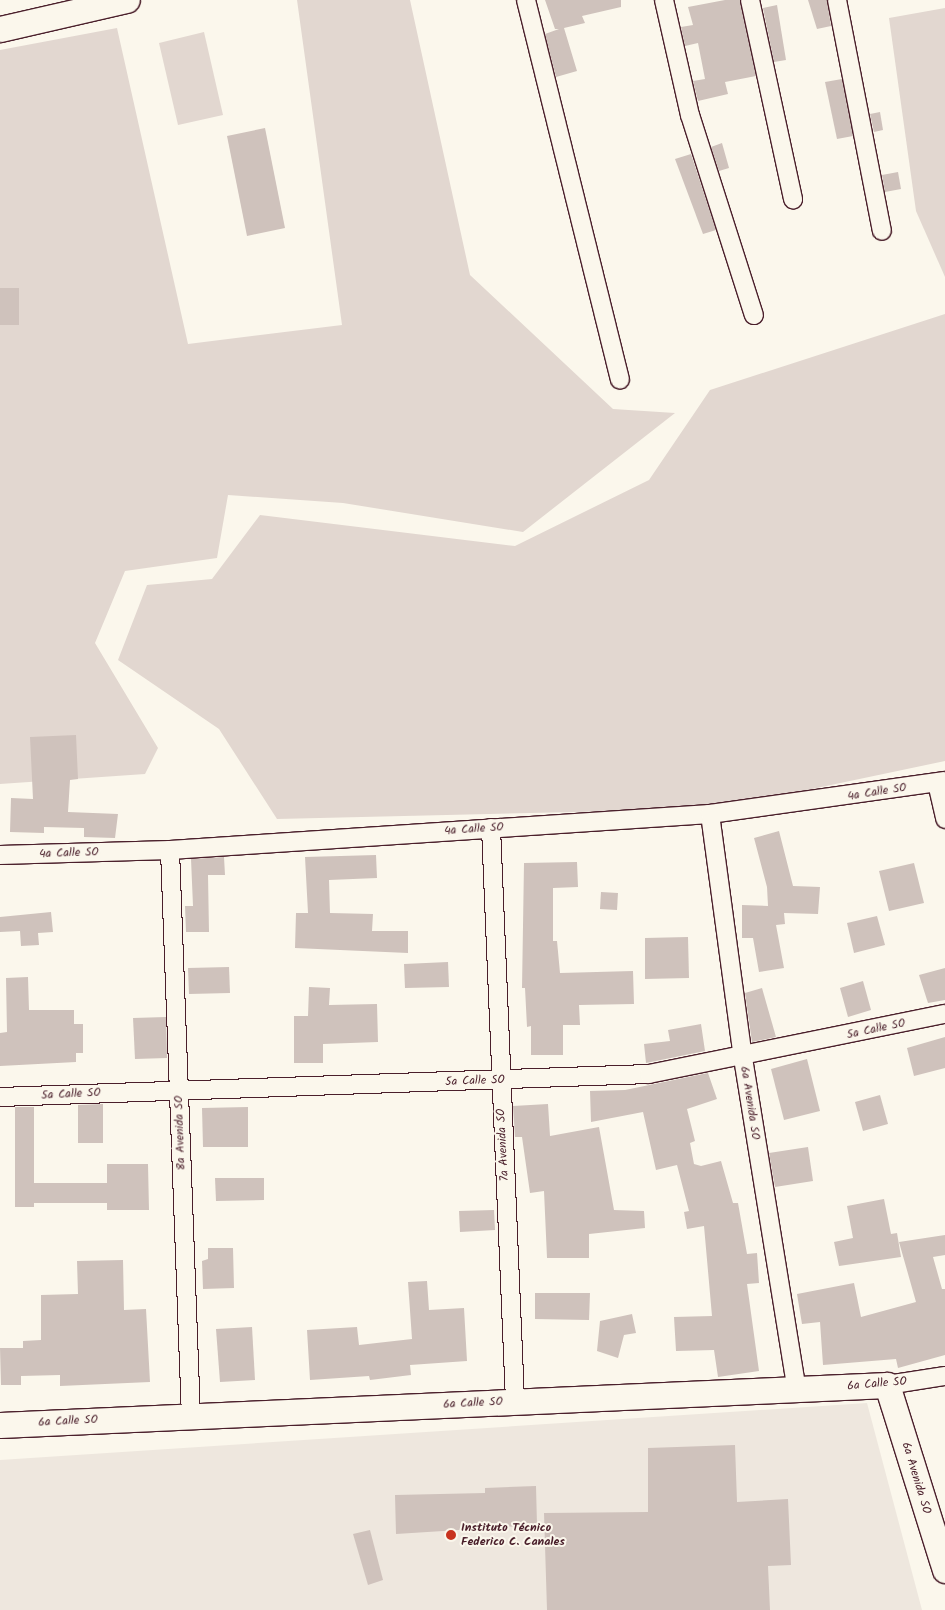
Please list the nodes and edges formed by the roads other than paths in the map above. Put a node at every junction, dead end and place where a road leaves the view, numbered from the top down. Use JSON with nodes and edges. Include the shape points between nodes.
{"nodes":[{"id":1,"x":127,"y":0,"type":"edge"},
{"id":2,"x":526,"y":0,"type":"edge"},
{"id":3,"x":664,"y":0,"type":"edge"},
{"id":4,"x":750,"y":0,"type":"edge"},
{"id":5,"x":837,"y":0,"type":"edge"},
{"id":6,"x":0,"y":29,"type":"edge"},
{"id":7,"x":793,"y":200,"type":"dead end"},
{"id":8,"x":882,"y":231,"type":"dead end"},
{"id":9,"x":754,"y":314,"type":"dead end"},
{"id":10,"x":620,"y":380,"type":"dead end"},
{"id":11,"x":941,"y":782,"type":"edge"},
{"id":12,"x":710,"y":814,"type":"junction"},
{"id":13,"x":945,"y":819,"type":"edge"},
{"id":14,"x":491,"y":828,"type":"junction"},
{"id":15,"x":170,"y":850,"type":"junction"},
{"id":16,"x":0,"y":855,"type":"edge"},
{"id":17,"x":945,"y":1014,"type":"edge"},
{"id":18,"x":743,"y":1058,"type":"junction"},
{"id":19,"x":500,"y":1080,"type":"junction"},
{"id":20,"x":179,"y":1089,"type":"junction"},
{"id":21,"x":0,"y":1097,"type":"edge"},
{"id":22,"x":945,"y":1376,"type":"edge"},
{"id":23,"x":887,"y":1385,"type":"junction"},
{"id":24,"x":797,"y":1390,"type":"junction"},
{"id":25,"x":515,"y":1401,"type":"junction"},
{"id":26,"x":191,"y":1416,"type":"junction"},
{"id":27,"x":0,"y":1425,"type":"edge"},
{"id":28,"x":943,"y":1560,"type":"edge"}],
"edges":[{"from":1,"to":6,"type":"street"},
{"from":2,"to":10,"type":"street"},
{"from":3,"to":9,"type":"street","via":[[690,115]]},
{"from":4,"to":7,"type":"street"},
{"from":5,"to":8,"type":"street"},
{"from":11,"to":12,"type":"street","name":"4a Calle SO"},
{"from":11,"to":13,"type":"street"},
{"from":12,"to":14,"type":"street","name":"4a Calle SO"},
{"from":12,"to":18,"type":"street","name":"6a Avenida SO"},
{"from":14,"to":15,"type":"street","name":"4a Calle SO"},
{"from":14,"to":19,"type":"street","name":"7a Avenida SO"},
{"from":15,"to":16,"type":"street","name":"4a Calle SO"},
{"from":15,"to":20,"type":"street","name":"8a Avenida SO"},
{"from":17,"to":18,"type":"street","name":"5a Calle SO"},
{"from":18,"to":19,"type":"street","name":"5a Calle SO","via":[[649,1074]]},
{"from":18,"to":24,"type":"street","name":"6a Avenida SO"},
{"from":19,"to":20,"type":"street","name":"5a Calle SO"},
{"from":19,"to":25,"type":"street","name":"7a Avenida SO"},
{"from":20,"to":21,"type":"street","name":"5a Calle SO"},
{"from":20,"to":26,"type":"street","name":"8a Avenida SO"},
{"from":22,"to":23,"type":"street","name":"6a Calle SO"},
{"from":23,"to":24,"type":"street","name":"6a Calle SO"},
{"from":23,"to":28,"type":"street","name":"6a Avenida SO"},
{"from":24,"to":25,"type":"street","name":"6a Calle SO"},
{"from":25,"to":26,"type":"street","name":"6a Calle SO"},
{"from":26,"to":27,"type":"street","name":"6a Calle SO"}]}
